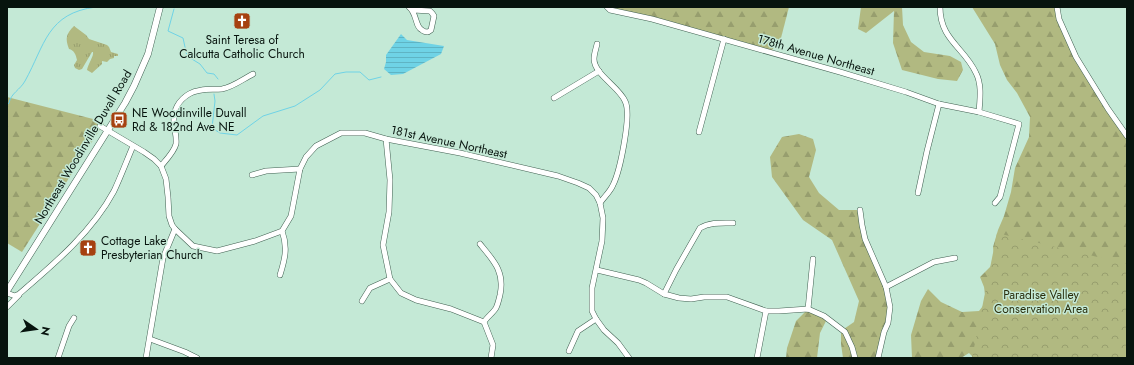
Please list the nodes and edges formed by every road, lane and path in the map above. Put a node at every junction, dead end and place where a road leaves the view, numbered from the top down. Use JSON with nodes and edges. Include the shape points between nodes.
{"nodes":[{"id":1,"x":160,"y":7,"type":"edge"},
{"id":2,"x":607,"y":7,"type":"edge"},
{"id":3,"x":940,"y":7,"type":"edge"},
{"id":4,"x":1057,"y":7,"type":"edge"},
{"id":5,"x":411,"y":9,"type":"edge"},
{"id":6,"x":724,"y":39,"type":"junction"},
{"id":7,"x":597,"y":44,"type":"dead end"},
{"id":8,"x":599,"y":71,"type":"junction"},
{"id":9,"x":253,"y":74,"type":"dead end"},
{"id":10,"x":554,"y":98,"type":"dead end"},
{"id":11,"x":939,"y":104,"type":"junction"},
{"id":12,"x":979,"y":112,"type":"junction"},
{"id":13,"x":100,"y":126,"type":"dead end"},
{"id":14,"x":107,"y":131,"type":"junction"},
{"id":15,"x":699,"y":132,"type":"dead end"},
{"id":16,"x":1127,"y":136,"type":"edge"},
{"id":17,"x":386,"y":139,"type":"junction"},
{"id":18,"x":133,"y":146,"type":"junction"},
{"id":19,"x":161,"y":166,"type":"junction"},
{"id":20,"x":300,"y":169,"type":"junction"},
{"id":21,"x":252,"y":175,"type":"dead end"},
{"id":22,"x":918,"y":193,"type":"dead end"},
{"id":23,"x":600,"y":203,"type":"junction"},
{"id":24,"x":995,"y":203,"type":"dead end"},
{"id":25,"x":860,"y":210,"type":"dead end"},
{"id":26,"x":733,"y":223,"type":"dead end"},
{"id":27,"x":175,"y":229,"type":"junction"},
{"id":28,"x":282,"y":231,"type":"junction"},
{"id":29,"x":480,"y":244,"type":"dead end"},
{"id":30,"x":955,"y":258,"type":"dead end"},
{"id":31,"x":813,"y":259,"type":"dead end"},
{"id":32,"x":597,"y":270,"type":"junction"},
{"id":33,"x":280,"y":275,"type":"dead end"},
{"id":34,"x":390,"y":279,"type":"junction"},
{"id":35,"x":886,"y":287,"type":"junction"},
{"id":36,"x":7,"y":292,"type":"edge"},
{"id":37,"x":19,"y":294,"type":"junction"},
{"id":38,"x":664,"y":294,"type":"junction"},
{"id":39,"x":362,"y":301,"type":"dead end"},
{"id":40,"x":7,"y":307,"type":"edge"},
{"id":41,"x":808,"y":309,"type":"junction"},
{"id":42,"x":766,"y":311,"type":"junction"},
{"id":43,"x":74,"y":318,"type":"dead end"},
{"id":44,"x":596,"y":319,"type":"junction"},
{"id":45,"x":484,"y":322,"type":"junction"},
{"id":46,"x":150,"y":339,"type":"junction"},
{"id":47,"x":569,"y":351,"type":"dead end"},
{"id":48,"x":58,"y":358,"type":"edge"},
{"id":49,"x":146,"y":358,"type":"edge"},
{"id":50,"x":197,"y":358,"type":"edge"},
{"id":51,"x":491,"y":358,"type":"edge"},
{"id":52,"x":629,"y":358,"type":"edge"},
{"id":53,"x":757,"y":358,"type":"edge"},
{"id":54,"x":855,"y":358,"type":"edge"},
{"id":55,"x":878,"y":358,"type":"edge"}],
"edges":[{"from":1,"to":14,"type":"main road","name":"Northeast Woodinville Duvall Road","via":[[143,68]]},
{"from":2,"to":6,"type":"street","name":"178th Avenue Northeast","via":[[610,10]]},
{"from":3,"to":12,"type":"street","via":[[940,18],[948,36],[977,74],[981,95]]},
{"from":4,"to":16,"type":"street","via":[[1059,19],[1076,57]]},
{"from":5,"to":5,"type":"street","via":[[432,13],[434,16],[431,30],[428,32],[418,28]]},
{"from":6,"to":11,"type":"street","name":"178th Avenue Northeast"},
{"from":6,"to":15,"type":"street"},
{"from":7,"to":8,"type":"street","via":[[594,59]]},
{"from":8,"to":10,"type":"street"},
{"from":8,"to":23,"type":"street","via":[[622,95],[626,102],[627,114],[624,148],[617,176]]},
{"from":9,"to":19,"type":"street","via":[[230,86],[191,93],[178,104],[174,122],[174,148]]},
{"from":11,"to":12,"type":"street","name":"178th Avenue Northeast"},
{"from":11,"to":22,"type":"street"},
{"from":12,"to":24,"type":"street","name":"178th Avenue Northeast","via":[[1019,124],[1000,197]]},
{"from":13,"to":14,"type":"street"},
{"from":14,"to":18,"type":"street"},
{"from":14,"to":36,"type":"main road","name":"Northeast Woodinville Duvall Road"},
{"from":17,"to":20,"type":"street","name":"181st Avenue Northeast","via":[[365,133],[340,133],[316,146]]},
{"from":17,"to":23,"type":"street","name":"181st Avenue Northeast","via":[[558,176],[589,188]]},
{"from":17,"to":34,"type":"street","via":[[390,180],[389,212],[383,245]]},
{"from":18,"to":19,"type":"street"},
{"from":18,"to":37,"type":"street","via":[[114,190],[93,221],[62,255]]},
{"from":19,"to":27,"type":"street","via":[[166,179],[169,216]]},
{"from":20,"to":21,"type":"street","via":[[266,171]]},
{"from":20,"to":28,"type":"street","via":[[291,216]]},
{"from":23,"to":32,"type":"street","via":[[603,230]]},
{"from":25,"to":35,"type":"street","via":[[865,240]]},
{"from":26,"to":38,"type":"street","via":[[712,223],[700,228]]},
{"from":27,"to":28,"type":"street","via":[[193,246],[217,251]]},
{"from":27,"to":46,"type":"street","via":[[163,258]]},
{"from":28,"to":33,"type":"street","via":[[286,248]]},
{"from":29,"to":45,"type":"street","via":[[497,266],[502,286],[496,308]]},
{"from":30,"to":35,"type":"street","via":[[934,262]]},
{"from":31,"to":41,"type":"street"},
{"from":32,"to":38,"type":"street","via":[[639,280]]},
{"from":32,"to":44,"type":"street","via":[[592,288],[592,311]]},
{"from":34,"to":39,"type":"street","via":[[370,288]]},
{"from":34,"to":45,"type":"street","via":[[401,293],[416,300],[451,309]]},
{"from":35,"to":55,"type":"street","via":[[890,307]]},
{"from":36,"to":37,"type":"street","via":[[12,295]]},
{"from":37,"to":40,"type":"street"},
{"from":38,"to":42,"type":"street","via":[[692,299],[709,296],[727,297]]},
{"from":41,"to":42,"type":"street"},
{"from":41,"to":54,"type":"street","via":[[824,316],[845,332]]},
{"from":42,"to":53,"type":"street"},
{"from":43,"to":48,"type":"street"},
{"from":44,"to":47,"type":"street","via":[[578,331]]},
{"from":44,"to":52,"type":"street"},
{"from":45,"to":51,"type":"street","via":[[493,345]]},
{"from":46,"to":49,"type":"street"},
{"from":46,"to":50,"type":"street"}]}
